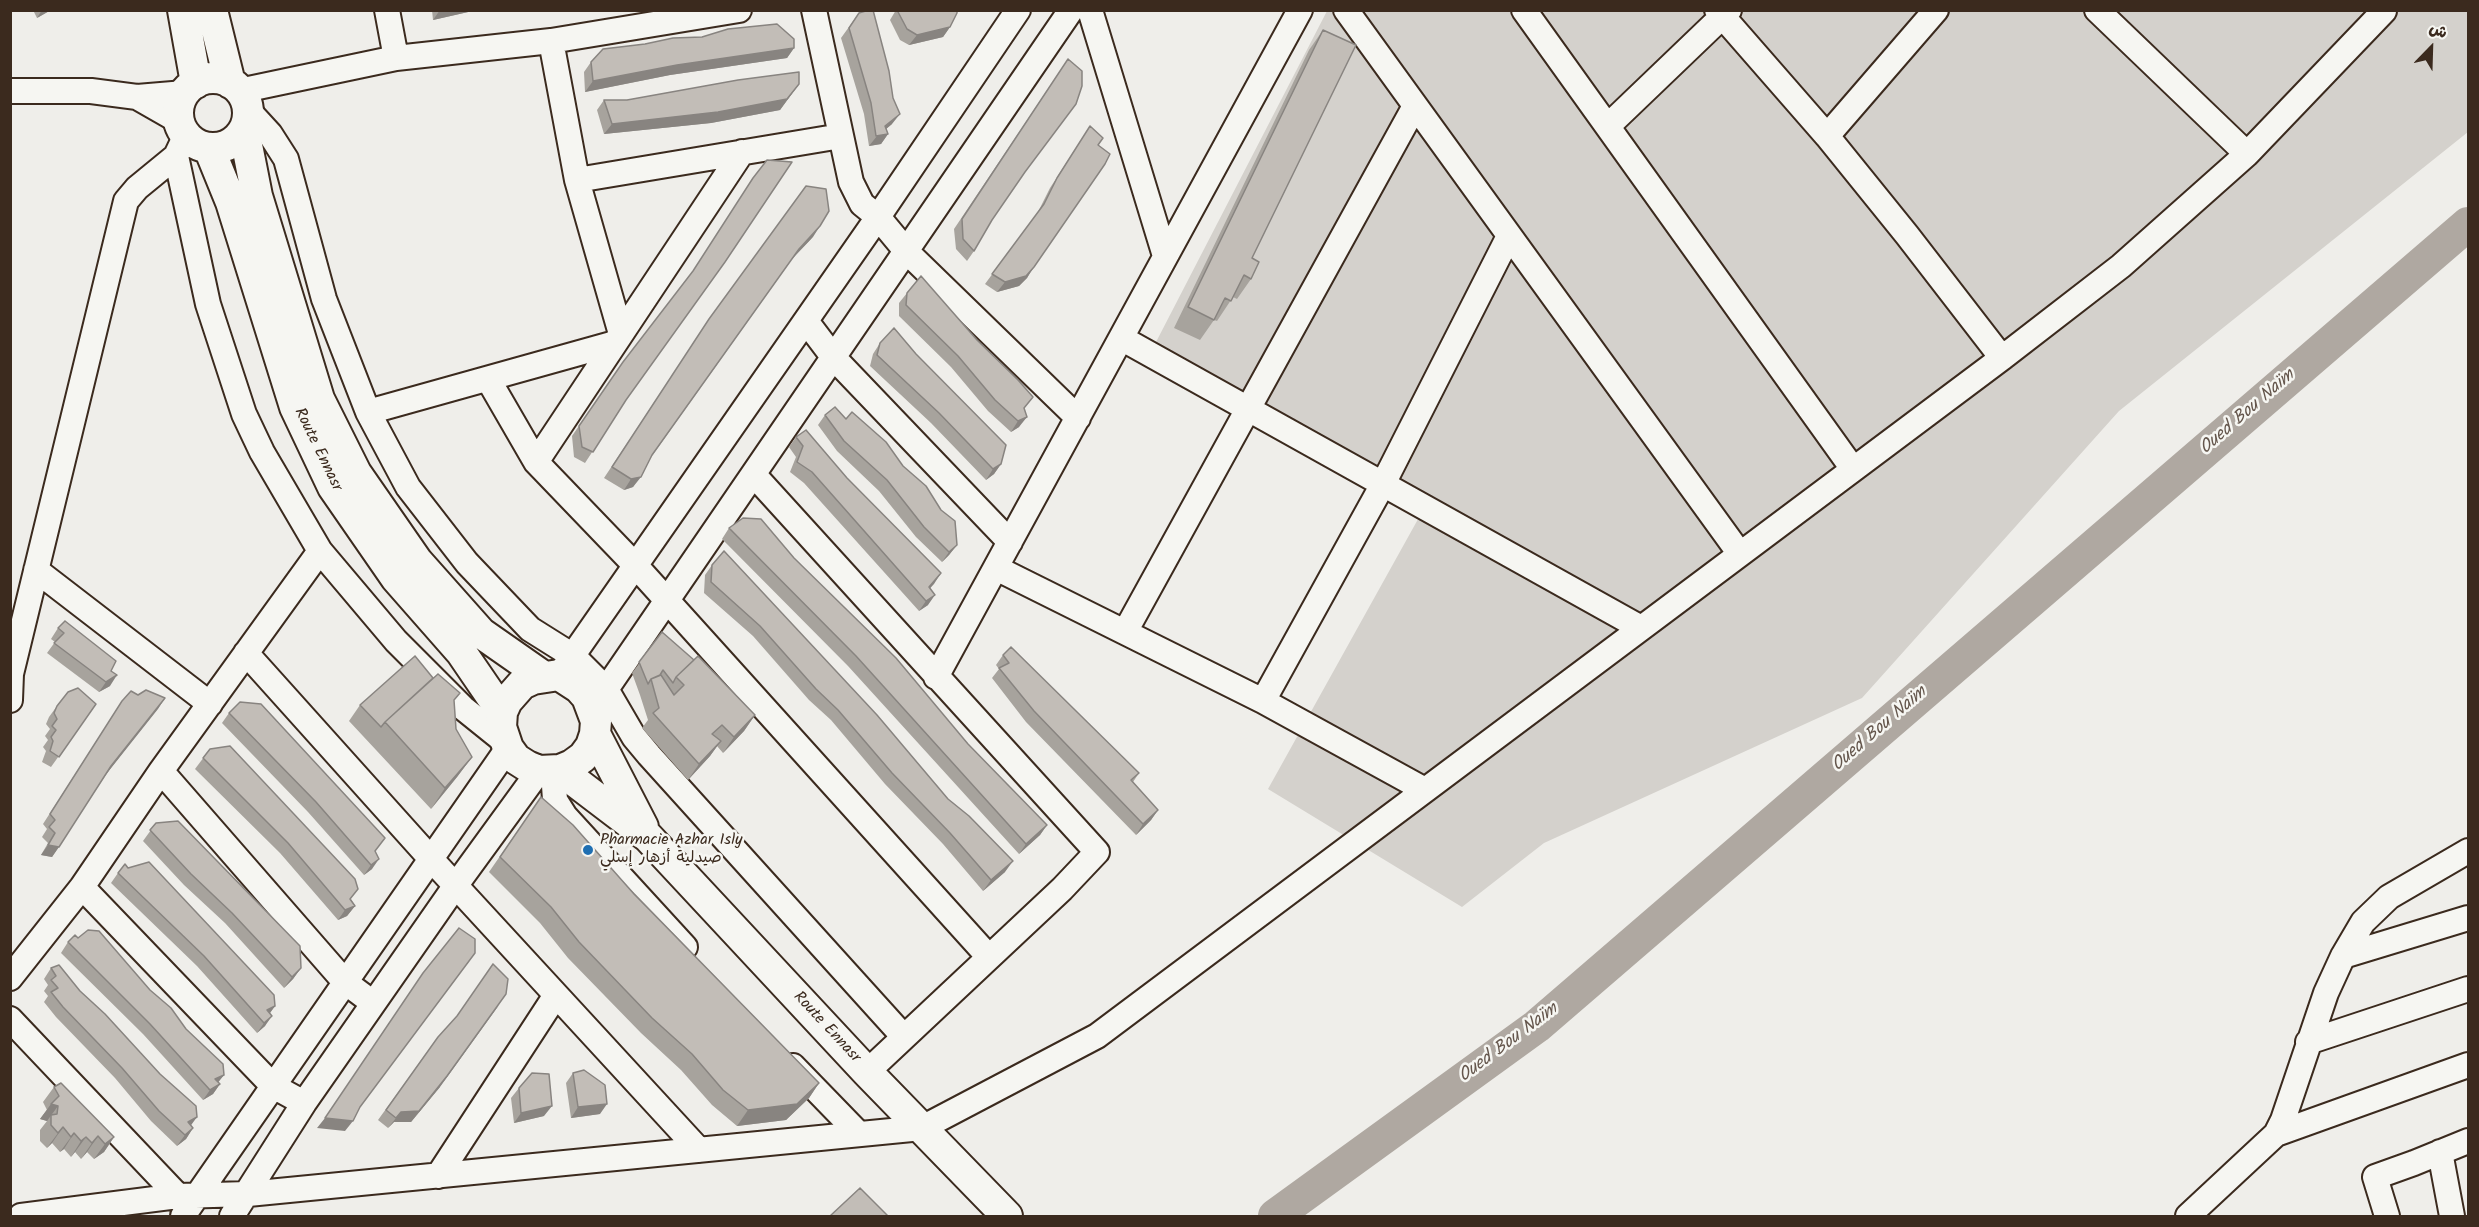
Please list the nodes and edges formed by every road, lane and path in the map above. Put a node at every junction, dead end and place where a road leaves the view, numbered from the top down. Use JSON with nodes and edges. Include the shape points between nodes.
{"nodes":[{"id":1,"x":183,"y":10,"type":"edge"},
{"id":2,"x":212,"y":10,"type":"edge"},
{"id":3,"x":387,"y":10,"type":"edge"},
{"id":4,"x":739,"y":10,"type":"edge"},
{"id":5,"x":814,"y":10,"type":"edge"},
{"id":6,"x":1018,"y":10,"type":"edge"},
{"id":7,"x":1071,"y":10,"type":"edge"},
{"id":8,"x":1090,"y":10,"type":"edge"},
{"id":9,"x":1300,"y":10,"type":"edge"},
{"id":10,"x":1346,"y":10,"type":"edge"},
{"id":11,"x":1524,"y":10,"type":"edge"},
{"id":12,"x":1936,"y":10,"type":"edge"},
{"id":13,"x":2097,"y":10,"type":"edge"},
{"id":14,"x":2384,"y":10,"type":"edge"},
{"id":15,"x":1723,"y":13,"type":"edge"},
{"id":16,"x":551,"y":41,"type":"junction"},
{"id":17,"x":396,"y":58,"type":"junction"},
{"id":18,"x":10,"y":92,"type":"edge"},
{"id":19,"x":240,"y":104,"type":"junction"},
{"id":20,"x":1415,"y":106,"type":"junction"},
{"id":21,"x":188,"y":122,"type":"junction"},
{"id":22,"x":1609,"y":125,"type":"junction"},
{"id":23,"x":841,"y":136,"type":"junction"},
{"id":24,"x":1827,"y":136,"type":"junction"},
{"id":25,"x":741,"y":152,"type":"junction"},
{"id":26,"x":2247,"y":154,"type":"junction"},
{"id":27,"x":577,"y":180,"type":"junction"},
{"id":28,"x":878,"y":217,"type":"junction"},
{"id":29,"x":1509,"y":236,"type":"junction"},
{"id":30,"x":907,"y":252,"type":"junction"},
{"id":31,"x":1165,"y":256,"type":"junction"},
{"id":32,"x":806,"y":321,"type":"junction"},
{"id":33,"x":618,"y":338,"type":"junction"},
{"id":34,"x":1121,"y":338,"type":"junction"},
{"id":35,"x":834,"y":358,"type":"junction"},
{"id":36,"x":2002,"y":358,"type":"junction"},
{"id":37,"x":488,"y":379,"type":"junction"},
{"id":38,"x":1247,"y":409,"type":"junction"},
{"id":39,"x":368,"y":412,"type":"junction"},
{"id":40,"x":1078,"y":418,"type":"junction"},
{"id":41,"x":536,"y":462,"type":"junction"},
{"id":42,"x":1853,"y":469,"type":"junction"},
{"id":43,"x":754,"y":475,"type":"junction"},
{"id":44,"x":1383,"y":484,"type":"junction"},
{"id":45,"x":1010,"y":542,"type":"junction"},
{"id":46,"x":320,"y":551,"type":"junction"},
{"id":47,"x":1740,"y":554,"type":"junction"},
{"id":48,"x":635,"y":565,"type":"junction"},
{"id":49,"x":996,"y":568,"type":"junction"},
{"id":50,"x":36,"y":570,"type":"junction"},
{"id":51,"x":667,"y":601,"type":"junction"},
{"id":52,"x":1641,"y":628,"type":"junction"},
{"id":53,"x":1125,"y":632,"type":"junction"},
{"id":54,"x":246,"y":653,"type":"junction"},
{"id":55,"x":559,"y":669,"type":"junction"},
{"id":56,"x":11,"y":674,"type":"edge"},
{"id":57,"x":936,"y":677,"type":"junction"},
{"id":58,"x":10,"y":700,"type":"edge"},
{"id":59,"x":1263,"y":701,"type":"junction"},
{"id":60,"x":210,"y":704,"type":"junction"},
{"id":61,"x":598,"y":710,"type":"junction"},
{"id":62,"x":505,"y":734,"type":"junction"},
{"id":63,"x":161,"y":771,"type":"junction"},
{"id":64,"x":551,"y":771,"type":"junction"},
{"id":65,"x":1425,"y":790,"type":"junction"},
{"id":66,"x":648,"y":837,"type":"junction"},
{"id":67,"x":2469,"y":851,"type":"edge"},
{"id":68,"x":431,"y":859,"type":"junction"},
{"id":69,"x":456,"y":885,"type":"junction"},
{"id":70,"x":82,"y":888,"type":"junction"},
{"id":71,"x":2469,"y":918,"type":"edge"},
{"id":72,"x":988,"y":956,"type":"junction"},
{"id":73,"x":2343,"y":956,"type":"junction"},
{"id":74,"x":699,"y":962,"type":"edge"},
{"id":75,"x":10,"y":978,"type":"edge"},
{"id":76,"x":345,"y":982,"type":"junction"},
{"id":77,"x":2469,"y":989,"type":"edge"},
{"id":78,"x":556,"y":995,"type":"junction"},
{"id":79,"x":373,"y":1003,"type":"junction"},
{"id":80,"x":10,"y":1019,"type":"edge"},
{"id":81,"x":904,"y":1038,"type":"junction"},
{"id":82,"x":2308,"y":1042,"type":"junction"},
{"id":83,"x":778,"y":1048,"type":"edge"},
{"id":84,"x":2469,"y":1065,"type":"edge"},
{"id":85,"x":867,"y":1072,"type":"junction"},
{"id":86,"x":273,"y":1086,"type":"junction"},
{"id":87,"x":304,"y":1103,"type":"junction"},
{"id":88,"x":922,"y":1128,"type":"junction"},
{"id":89,"x":859,"y":1134,"type":"junction"},
{"id":90,"x":2276,"y":1134,"type":"junction"},
{"id":91,"x":2469,"y":1140,"type":"edge"},
{"id":92,"x":699,"y":1150,"type":"junction"},
{"id":93,"x":2440,"y":1152,"type":"junction"},
{"id":94,"x":438,"y":1176,"type":"junction"},
{"id":95,"x":248,"y":1194,"type":"junction"},
{"id":96,"x":186,"y":1203,"type":"edge"},
{"id":97,"x":1000,"y":1209,"type":"edge"},
{"id":98,"x":21,"y":1216,"type":"edge"},
{"id":99,"x":232,"y":1216,"type":"edge"},
{"id":100,"x":2188,"y":1216,"type":"edge"},
{"id":101,"x":2387,"y":1216,"type":"edge"},
{"id":102,"x":2452,"y":1216,"type":"edge"}],
"edges":[{"from":1,"to":21,"type":"main road","name":"Route Ennasr"},
{"from":2,"to":19,"type":"main road","name":"Route Ennasr"},
{"from":3,"to":17,"type":"street"},
{"from":4,"to":16,"type":"street"},
{"from":5,"to":23,"type":"street"},
{"from":6,"to":28,"type":"street"},
{"from":7,"to":30,"type":"street"},
{"from":8,"to":31,"type":"street"},
{"from":9,"to":31,"type":"street"},
{"from":10,"to":20,"type":"street"},
{"from":11,"to":22,"type":"street"},
{"from":12,"to":24,"type":"street"},
{"from":13,"to":26,"type":"street"},
{"from":14,"to":26,"type":"street"},
{"from":15,"to":22,"type":"street"},
{"from":15,"to":24,"type":"street"},
{"from":16,"to":17,"type":"street"},
{"from":16,"to":27,"type":"street"},
{"from":17,"to":19,"type":"street"},
{"from":18,"to":21,"type":"street","via":[[91,91],[137,97]]},
{"from":19,"to":21,"type":"main road","via":[[213,78]]},
{"from":19,"to":21,"type":"main road","via":[[231,143],[220,147]]},
{"from":19,"to":39,"type":"street","via":[[270,134],[286,159],[324,299]]},
{"from":19,"to":55,"type":"main road","name":"Route Ennasr","via":[[257,196],[319,399],[356,473],[417,561],[481,633]]},
{"from":20,"to":29,"type":"street"},
{"from":20,"to":38,"type":"street"},
{"from":21,"to":46,"type":"street","via":[[208,304],[244,414]]},
{"from":21,"to":50,"type":"street","via":[[126,201]]},
{"from":21,"to":62,"type":"main road","name":"Route Ennasr","via":[[231,202],[295,407],[333,487],[396,578],[461,652]]},
{"from":22,"to":42,"type":"street"},
{"from":23,"to":25,"type":"street"},
{"from":23,"to":28,"type":"street","via":[[855,192]]},
{"from":24,"to":36,"type":"street"},
{"from":25,"to":27,"type":"street"},
{"from":25,"to":33,"type":"street"},
{"from":26,"to":36,"type":"street","via":[[2121,266]]},
{"from":27,"to":33,"type":"street"},
{"from":28,"to":30,"type":"street"},
{"from":28,"to":32,"type":"street"},
{"from":29,"to":44,"type":"street"},
{"from":29,"to":47,"type":"street"},
{"from":30,"to":35,"type":"street"},
{"from":30,"to":40,"type":"street"},
{"from":31,"to":34,"type":"street"},
{"from":32,"to":35,"type":"street"},
{"from":32,"to":48,"type":"street"},
{"from":33,"to":37,"type":"street"},
{"from":33,"to":41,"type":"street"},
{"from":34,"to":38,"type":"street"},
{"from":34,"to":40,"type":"street"},
{"from":35,"to":43,"type":"street"},
{"from":35,"to":45,"type":"street"},
{"from":36,"to":42,"type":"street"},
{"from":37,"to":39,"type":"street"},
{"from":37,"to":41,"type":"street"},
{"from":38,"to":44,"type":"street"},
{"from":38,"to":53,"type":"street"},
{"from":39,"to":55,"type":"street","via":[[408,487],[467,563],[530,629]]},
{"from":40,"to":45,"type":"street"},
{"from":41,"to":48,"type":"street"},
{"from":42,"to":47,"type":"street"},
{"from":43,"to":51,"type":"street"},
{"from":43,"to":57,"type":"street"},
{"from":44,"to":52,"type":"street"},
{"from":44,"to":59,"type":"street"},
{"from":45,"to":49,"type":"street"},
{"from":46,"to":54,"type":"street"},
{"from":46,"to":62,"type":"street","via":[[404,649],[463,708]]},
{"from":47,"to":52,"type":"street"},
{"from":48,"to":51,"type":"street"},
{"from":48,"to":55,"type":"street"},
{"from":49,"to":53,"type":"street"},
{"from":49,"to":57,"type":"street"},
{"from":50,"to":56,"type":"street"},
{"from":50,"to":60,"type":"street"},
{"from":51,"to":61,"type":"street"},
{"from":51,"to":72,"type":"street"},
{"from":52,"to":65,"type":"street"},
{"from":53,"to":59,"type":"street"},
{"from":54,"to":60,"type":"street"},
{"from":54,"to":68,"type":"street"},
{"from":55,"to":61,"type":"main road"},
{"from":55,"to":62,"type":"main road","via":[[522,684],[507,701]]},
{"from":56,"to":58,"type":"street"},
{"from":57,"to":72,"type":"street","via":[[1097,852]]},
{"from":59,"to":65,"type":"street"},
{"from":60,"to":63,"type":"street"},
{"from":61,"to":64,"type":"main road","via":[[591,746],[583,757]]},
{"from":61,"to":66,"type":"main road","name":"Route Ennasr"},
{"from":61,"to":81,"type":"street","via":[[634,737]]},
{"from":62,"to":64,"type":"main road","via":[[516,759],[527,766]]},
{"from":62,"to":68,"type":"street"},
{"from":63,"to":70,"type":"street"},
{"from":63,"to":76,"type":"street"},
{"from":64,"to":66,"type":"main road","name":"Route Ennasr"},
{"from":64,"to":69,"type":"street"},
{"from":64,"to":74,"type":"street","via":[[555,800],[565,816]]},
{"from":65,"to":88,"type":"street","via":[[1097,1036]]},
{"from":66,"to":85,"type":"main road","name":"Route Ennasr"},
{"from":67,"to":73,"type":"street","via":[[2389,897],[2363,921]]},
{"from":68,"to":69,"type":"street"},
{"from":68,"to":76,"type":"street"},
{"from":69,"to":78,"type":"street"},
{"from":69,"to":79,"type":"street"},
{"from":70,"to":75,"type":"street"},
{"from":70,"to":86,"type":"street"},
{"from":71,"to":73,"type":"street"},
{"from":72,"to":81,"type":"street"},
{"from":73,"to":82,"type":"street"},
{"from":76,"to":79,"type":"street"},
{"from":76,"to":86,"type":"street"},
{"from":77,"to":82,"type":"street"},
{"from":78,"to":92,"type":"street"},
{"from":78,"to":94,"type":"street"},
{"from":79,"to":87,"type":"street"},
{"from":80,"to":96,"type":"street"},
{"from":81,"to":85,"type":"street"},
{"from":82,"to":90,"type":"street"},
{"from":83,"to":89,"type":"street"},
{"from":84,"to":90,"type":"street"},
{"from":85,"to":88,"type":"main road","name":"Route Ennasr"},
{"from":86,"to":87,"type":"street"},
{"from":86,"to":96,"type":"street"},
{"from":87,"to":95,"type":"street"},
{"from":88,"to":89,"type":"street"},
{"from":88,"to":97,"type":"main road","name":"Route Ennasr"},
{"from":89,"to":92,"type":"street"},
{"from":90,"to":100,"type":"street"},
{"from":91,"to":93,"type":"street"},
{"from":92,"to":94,"type":"street"},
{"from":93,"to":101,"type":"street","via":[[2375,1177]]},
{"from":93,"to":102,"type":"street"},
{"from":94,"to":95,"type":"street"},
{"from":95,"to":96,"type":"street"},
{"from":95,"to":99,"type":"street"},
{"from":96,"to":98,"type":"street"}]}
